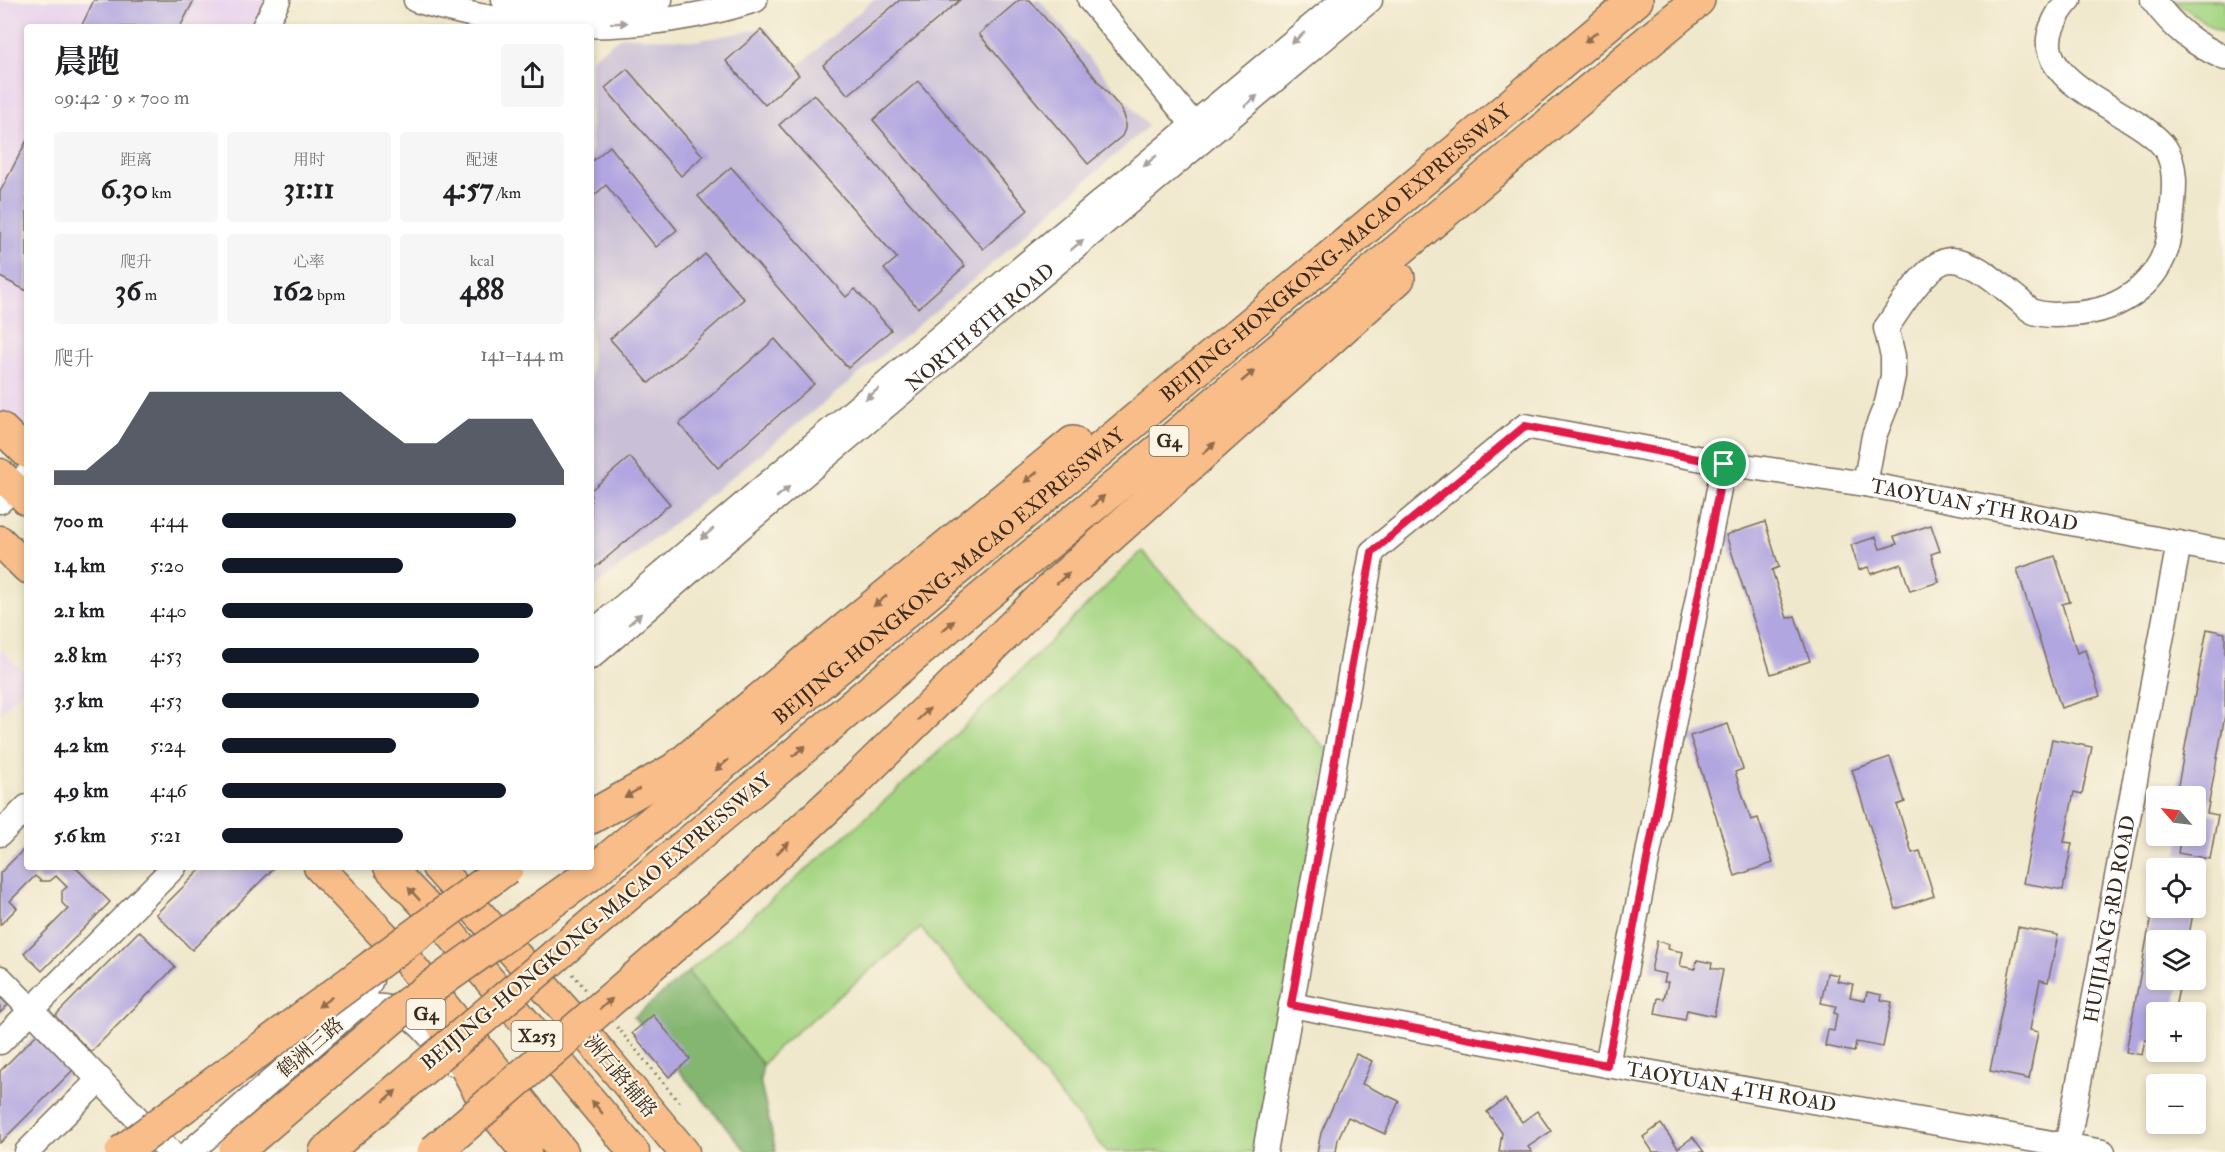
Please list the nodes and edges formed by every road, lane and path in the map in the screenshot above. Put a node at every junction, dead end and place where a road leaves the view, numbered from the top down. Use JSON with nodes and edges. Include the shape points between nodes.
{"nodes":[{"id":1,"x":278,"y":0,"type":"edge"},
{"id":2,"x":416,"y":0,"type":"edge"},
{"id":3,"x":504,"y":0,"type":"edge"},
{"id":4,"x":660,"y":0,"type":"edge"},
{"id":5,"x":755,"y":0,"type":"edge"},
{"id":6,"x":1090,"y":0,"type":"edge"},
{"id":7,"x":1343,"y":0,"type":"edge"},
{"id":8,"x":1370,"y":0,"type":"edge"},
{"id":9,"x":1636,"y":0,"type":"edge"},
{"id":10,"x":1698,"y":0,"type":"edge"},
{"id":11,"x":1706,"y":0,"type":"edge"},
{"id":12,"x":2069,"y":0,"type":"edge"},
{"id":13,"x":2153,"y":0,"type":"edge"},
{"id":14,"x":266,"y":24,"type":"edge"},
{"id":15,"x":545,"y":24,"type":"edge"},
{"id":16,"x":594,"y":25,"type":"edge"},
{"id":17,"x":2225,"y":58,"type":"edge"},
{"id":18,"x":1200,"y":131,"type":"junction"},
{"id":19,"x":1251,"y":324,"type":"junction"},
{"id":20,"x":0,"y":427,"type":"edge"},
{"id":21,"x":24,"y":450,"type":"edge"},
{"id":22,"x":1724,"y":464,"type":"junction"},
{"id":23,"x":1865,"y":484,"type":"junction"},
{"id":24,"x":0,"y":541,"type":"edge"},
{"id":25,"x":2179,"y":543,"type":"junction"},
{"id":26,"x":2225,"y":552,"type":"edge"},
{"id":27,"x":0,"y":565,"type":"edge"},
{"id":28,"x":24,"y":565,"type":"edge"},
{"id":29,"x":24,"y":579,"type":"edge"},
{"id":30,"x":594,"y":631,"type":"edge"},
{"id":31,"x":594,"y":654,"type":"edge"},
{"id":32,"x":24,"y":810,"type":"edge"},
{"id":33,"x":594,"y":815,"type":"edge"},
{"id":34,"x":0,"y":834,"type":"edge"},
{"id":35,"x":171,"y":870,"type":"edge"},
{"id":36,"x":322,"y":870,"type":"edge"},
{"id":37,"x":392,"y":870,"type":"edge"},
{"id":38,"x":440,"y":870,"type":"edge"},
{"id":39,"x":446,"y":870,"type":"edge"},
{"id":40,"x":503,"y":870,"type":"edge"},
{"id":41,"x":590,"y":875,"type":"junction"},
{"id":42,"x":463,"y":896,"type":"junction"},
{"id":43,"x":363,"y":913,"type":"junction"},
{"id":44,"x":404,"y":957,"type":"junction"},
{"id":45,"x":567,"y":966,"type":"dead end"},
{"id":46,"x":0,"y":978,"type":"edge"},
{"id":47,"x":589,"y":994,"type":"dead end"},
{"id":48,"x":1291,"y":1005,"type":"junction"},
{"id":49,"x":357,"y":1006,"type":"junction"},
{"id":50,"x":32,"y":1010,"type":"junction"},
{"id":51,"x":612,"y":1021,"type":"dead end"},
{"id":52,"x":0,"y":1042,"type":"edge"},
{"id":53,"x":1607,"y":1065,"type":"junction"},
{"id":54,"x":100,"y":1079,"type":"junction"},
{"id":55,"x":483,"y":1100,"type":"junction"},
{"id":56,"x":679,"y":1102,"type":"dead end"},
{"id":57,"x":334,"y":1146,"type":"edge"},
{"id":58,"x":2067,"y":1148,"type":"edge"},
{"id":59,"x":27,"y":1152,"type":"edge"},
{"id":60,"x":122,"y":1152,"type":"edge"},
{"id":61,"x":170,"y":1152,"type":"edge"},
{"id":62,"x":190,"y":1152,"type":"edge"},
{"id":63,"x":235,"y":1152,"type":"edge"},
{"id":64,"x":262,"y":1152,"type":"edge"},
{"id":65,"x":421,"y":1152,"type":"edge"},
{"id":66,"x":434,"y":1152,"type":"edge"},
{"id":67,"x":526,"y":1152,"type":"edge"},
{"id":68,"x":563,"y":1152,"type":"edge"},
{"id":69,"x":634,"y":1152,"type":"edge"},
{"id":70,"x":684,"y":1152,"type":"edge"},
{"id":71,"x":1265,"y":1152,"type":"edge"},
{"id":72,"x":2103,"y":1152,"type":"edge"}],
"edges":[{"from":1,"to":14,"type":"street"},
{"from":2,"to":15,"type":"street","one_way":true,"via":[[494,18]]},
{"from":3,"to":4,"type":"street","via":[[563,6]]},
{"from":16,"to":5,"type":"street","one_way":true,"via":[[684,17]]},
{"from":6,"to":18,"type":"street"},
{"from":7,"to":18,"type":"street","name":"NORTH 8TH ROAD","one_way":true},
{"from":18,"to":8,"type":"street","name":"NORTH 8TH ROAD","one_way":true},
{"from":9,"to":19,"type":"highway","name":"BEIJING-HONGKONG-MACAO EXPRESSWAY","number":"G4","one_way":true},
{"from":57,"to":10,"type":"highway","name":"BEIJING-HONGKONG-MACAO EXPRESSWAY","number":"G4","one_way":true,"bridge":true,"via":[[641,883]]},
{"from":66,"to":11,"type":"highway","one_way":true,"bridge":true,"via":[[740,888],[1054,586]]},
{"from":12,"to":23,"type":"street","via":[[2051,30],[2050,54],[2085,92],[2134,122],[2165,148],[2173,168],[2167,250],[2148,281],[2116,305],[2076,314],[2032,311],[1977,269],[1960,261],[1939,264],[1918,284],[1886,328],[1893,376],[1874,436]]},
{"from":13,"to":17,"type":"street","via":[[2191,40]]},
{"from":18,"to":30,"type":"street","name":"NORTH 8TH ROAD","one_way":true,"via":[[890,379]]},
{"from":31,"to":18,"type":"street","name":"NORTH 8TH ROAD","one_way":true},
{"from":19,"to":33,"type":"highway","one_way":true,"via":[[1125,400],[674,770]]},
{"from":19,"to":41,"type":"highway","name":"BEIJING-HONGKONG-MACAO EXPRESSWAY","number":"G4","one_way":true},
{"from":20,"to":21,"type":"main road"},
{"from":22,"to":23,"type":"street","name":"TAOYUAN 5TH ROAD"},
{"from":22,"to":48,"type":"street","name":"TAOYUAN 5TH ROAD","via":[[1525,426],[1372,552]]},
{"from":22,"to":53,"type":"street"},
{"from":23,"to":25,"type":"street","name":"TAOYUAN 5TH ROAD"},
{"from":24,"to":28,"type":"main road"},
{"from":25,"to":26,"type":"street","name":"TAOYUAN 5TH ROAD"},
{"from":25,"to":58,"type":"street","name":"HUIJIANG 3RD ROAD"},
{"from":27,"to":29,"type":"main road"},
{"from":32,"to":34,"type":"street"},
{"from":35,"to":50,"type":"street"},
{"from":36,"to":43,"type":"main road","number":"X253"},
{"from":69,"to":37,"type":"main road","number":"X253","one_way":true,"via":[[439,920]]},
{"from":38,"to":42,"type":"main road","name":"洲石路辅路"},
{"from":39,"to":42,"type":"street"},
{"from":40,"to":60,"type":"highway","one_way":true,"bridge":true},
{"from":41,"to":63,"type":"highway","bridge":true,"via":[[408,1004]]},
{"from":41,"to":64,"type":"highway","name":"BEIJING-HONGKONG-MACAO EXPRESSWAY","number":"G4","bridge":true},
{"from":42,"to":70,"type":"main road","name":"洲石路辅路"},
{"from":43,"to":44,"type":"main road","number":"X253"},
{"from":43,"to":49,"type":"street","name":"鹤洲三路","via":[[373,948],[371,980]]},
{"from":44,"to":55,"type":"main road"},
{"from":44,"to":68,"type":"main road","number":"X253"},
{"from":45,"to":47,"type":"path"},
{"from":46,"to":50,"type":"street"},
{"from":48,"to":53,"type":"street","name":"TAOYUAN 4TH ROAD"},
{"from":48,"to":71,"type":"street"},
{"from":49,"to":55,"type":"street","via":[[390,1008],[409,1016]]},
{"from":49,"to":62,"type":"street","name":"鹤洲三路"},
{"from":50,"to":52,"type":"street"},
{"from":50,"to":54,"type":"street"},
{"from":51,"to":56,"type":"path"},
{"from":53,"to":58,"type":"street","name":"TAOYUAN 4TH ROAD"},
{"from":54,"to":59,"type":"street"},
{"from":54,"to":61,"type":"street"},
{"from":55,"to":65,"type":"street"},
{"from":55,"to":67,"type":"main road"},
{"from":58,"to":72,"type":"street","name":"TAOYUAN 4TH ROAD"}]}
